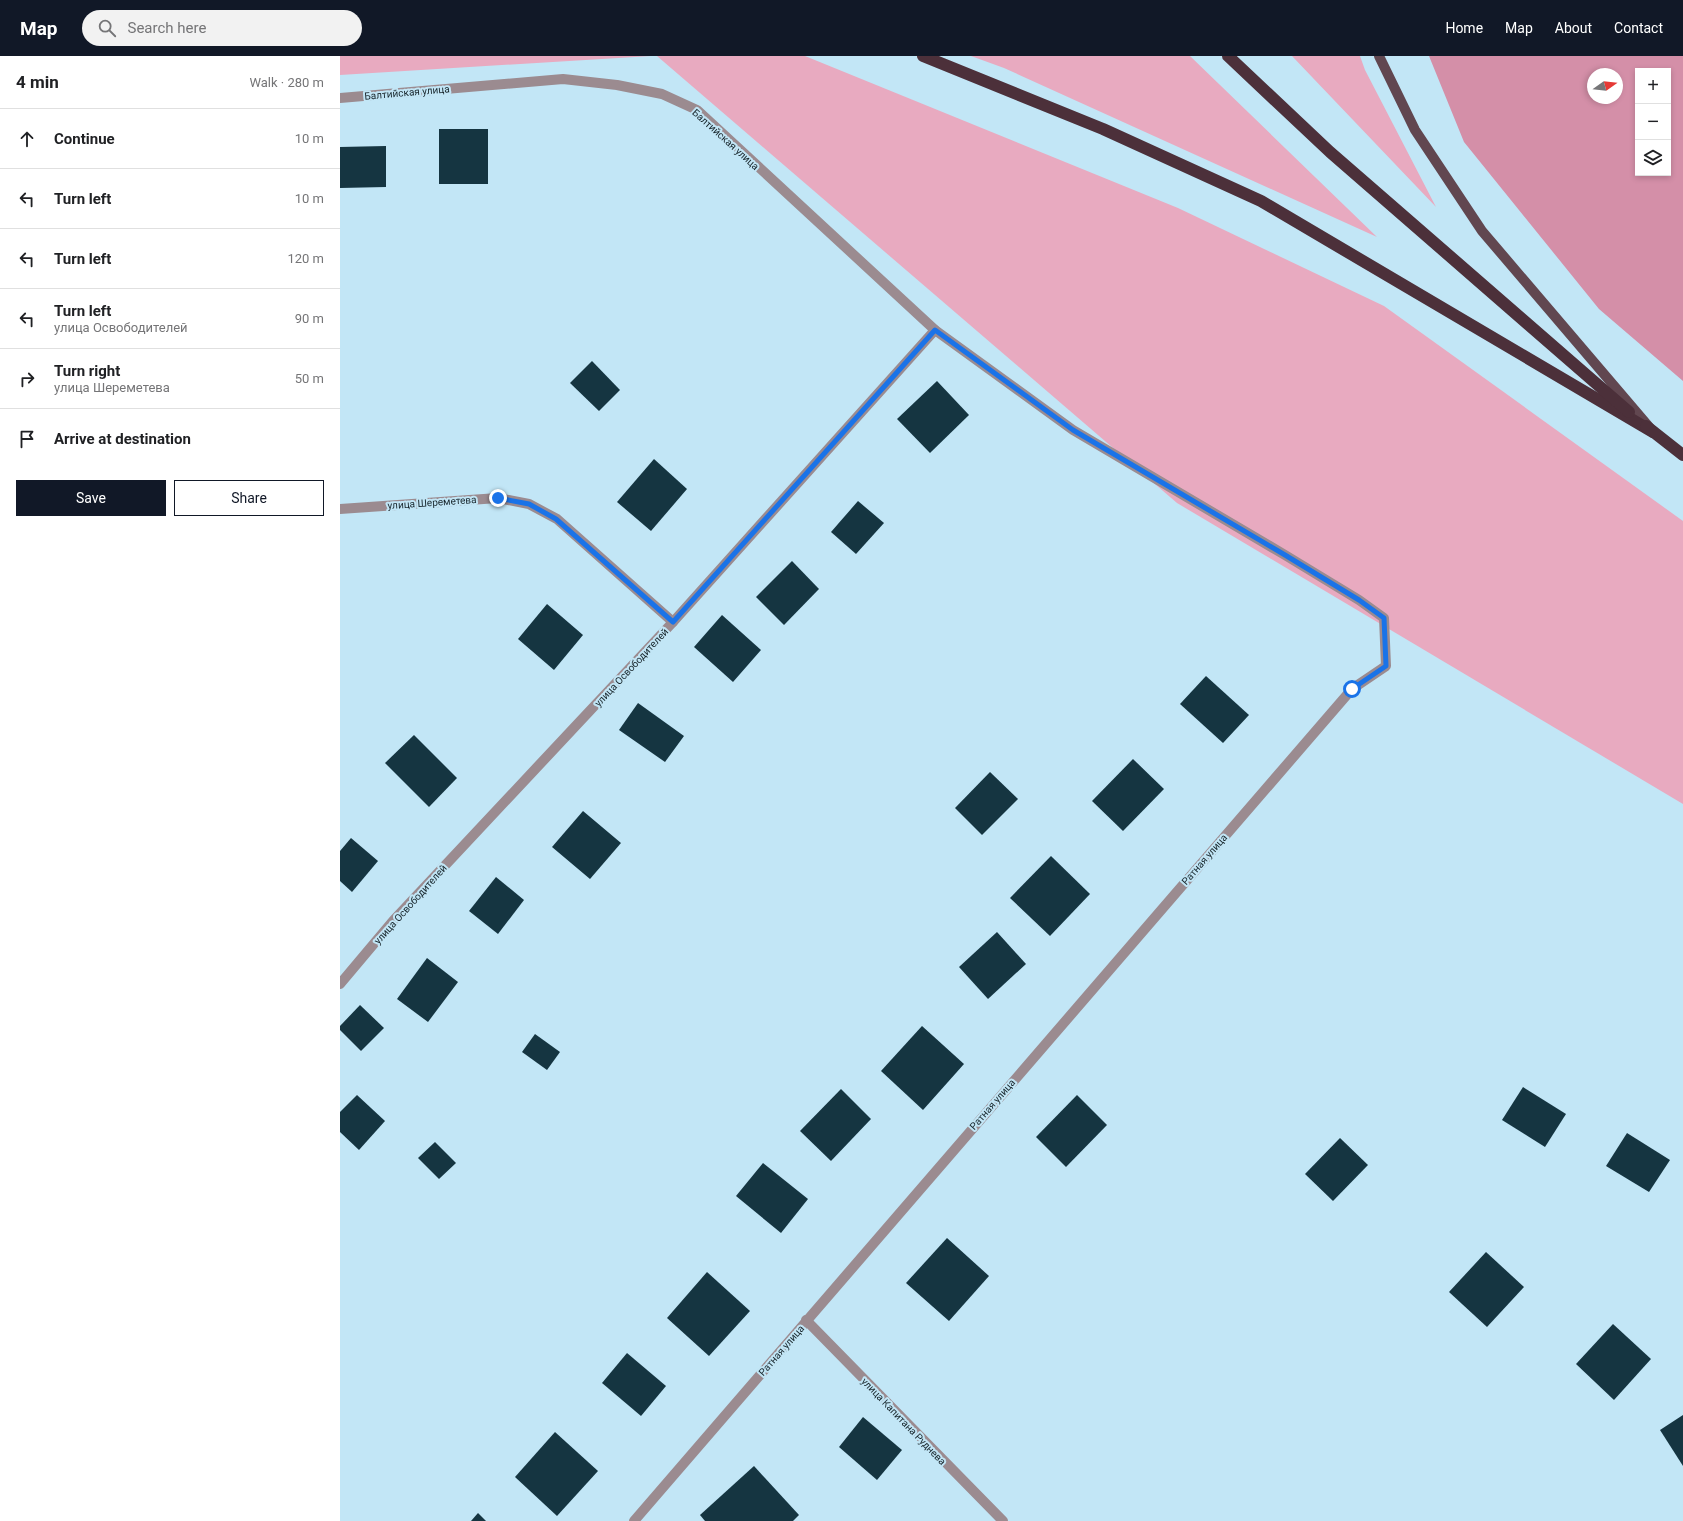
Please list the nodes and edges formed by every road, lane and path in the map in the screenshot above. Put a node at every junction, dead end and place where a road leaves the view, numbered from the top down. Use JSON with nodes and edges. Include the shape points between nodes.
{"nodes":[{"id":1,"x":923,"y":56,"type":"edge"},
{"id":2,"x":1228,"y":56,"type":"edge"},
{"id":3,"x":1379,"y":56,"type":"edge"},
{"id":4,"x":340,"y":98,"type":"edge"},
{"id":5,"x":935,"y":330,"type":"junction"},
{"id":6,"x":1653,"y":432,"type":"junction"},
{"id":7,"x":1683,"y":455,"type":"edge"},
{"id":8,"x":340,"y":509,"type":"edge"},
{"id":9,"x":673,"y":622,"type":"junction"},
{"id":10,"x":1352,"y":689,"type":"joint"},
{"id":11,"x":340,"y":984,"type":"edge"},
{"id":12,"x":806,"y":1320,"type":"junction"},
{"id":13,"x":634,"y":1521,"type":"edge"},
{"id":14,"x":1003,"y":1521,"type":"edge"}],
"edges":[{"from":1,"to":6,"type":"highway","via":[[1103,129],[1261,201]]},
{"from":2,"to":6,"type":"highway","via":[[1330,152]]},
{"from":3,"to":6,"type":"main road","via":[[1415,130],[1482,231]]},
{"from":4,"to":5,"type":"street","name":"Балтийская улица","via":[[563,79],[617,85],[662,94],[697,110]]},
{"from":5,"to":9,"type":"street","name":"улица Освободителей"},
{"from":5,"to":10,"type":"street","name":"Балтийская улица","via":[[1073,430],[1285,555],[1384,618],[1386,666]]},
{"from":6,"to":7,"type":"highway"},
{"from":8,"to":9,"type":"street","name":"улица Шереметева","via":[[498,498],[529,504],[556,519]]},
{"from":9,"to":11,"type":"street","name":"улица Освободителей","via":[[392,922]]},
{"from":10,"to":12,"type":"street","name":"Ратная улица"},
{"from":12,"to":13,"type":"street","name":"Ратная улица"},
{"from":12,"to":14,"type":"street","name":"улица Капитана Руднева"}]}
